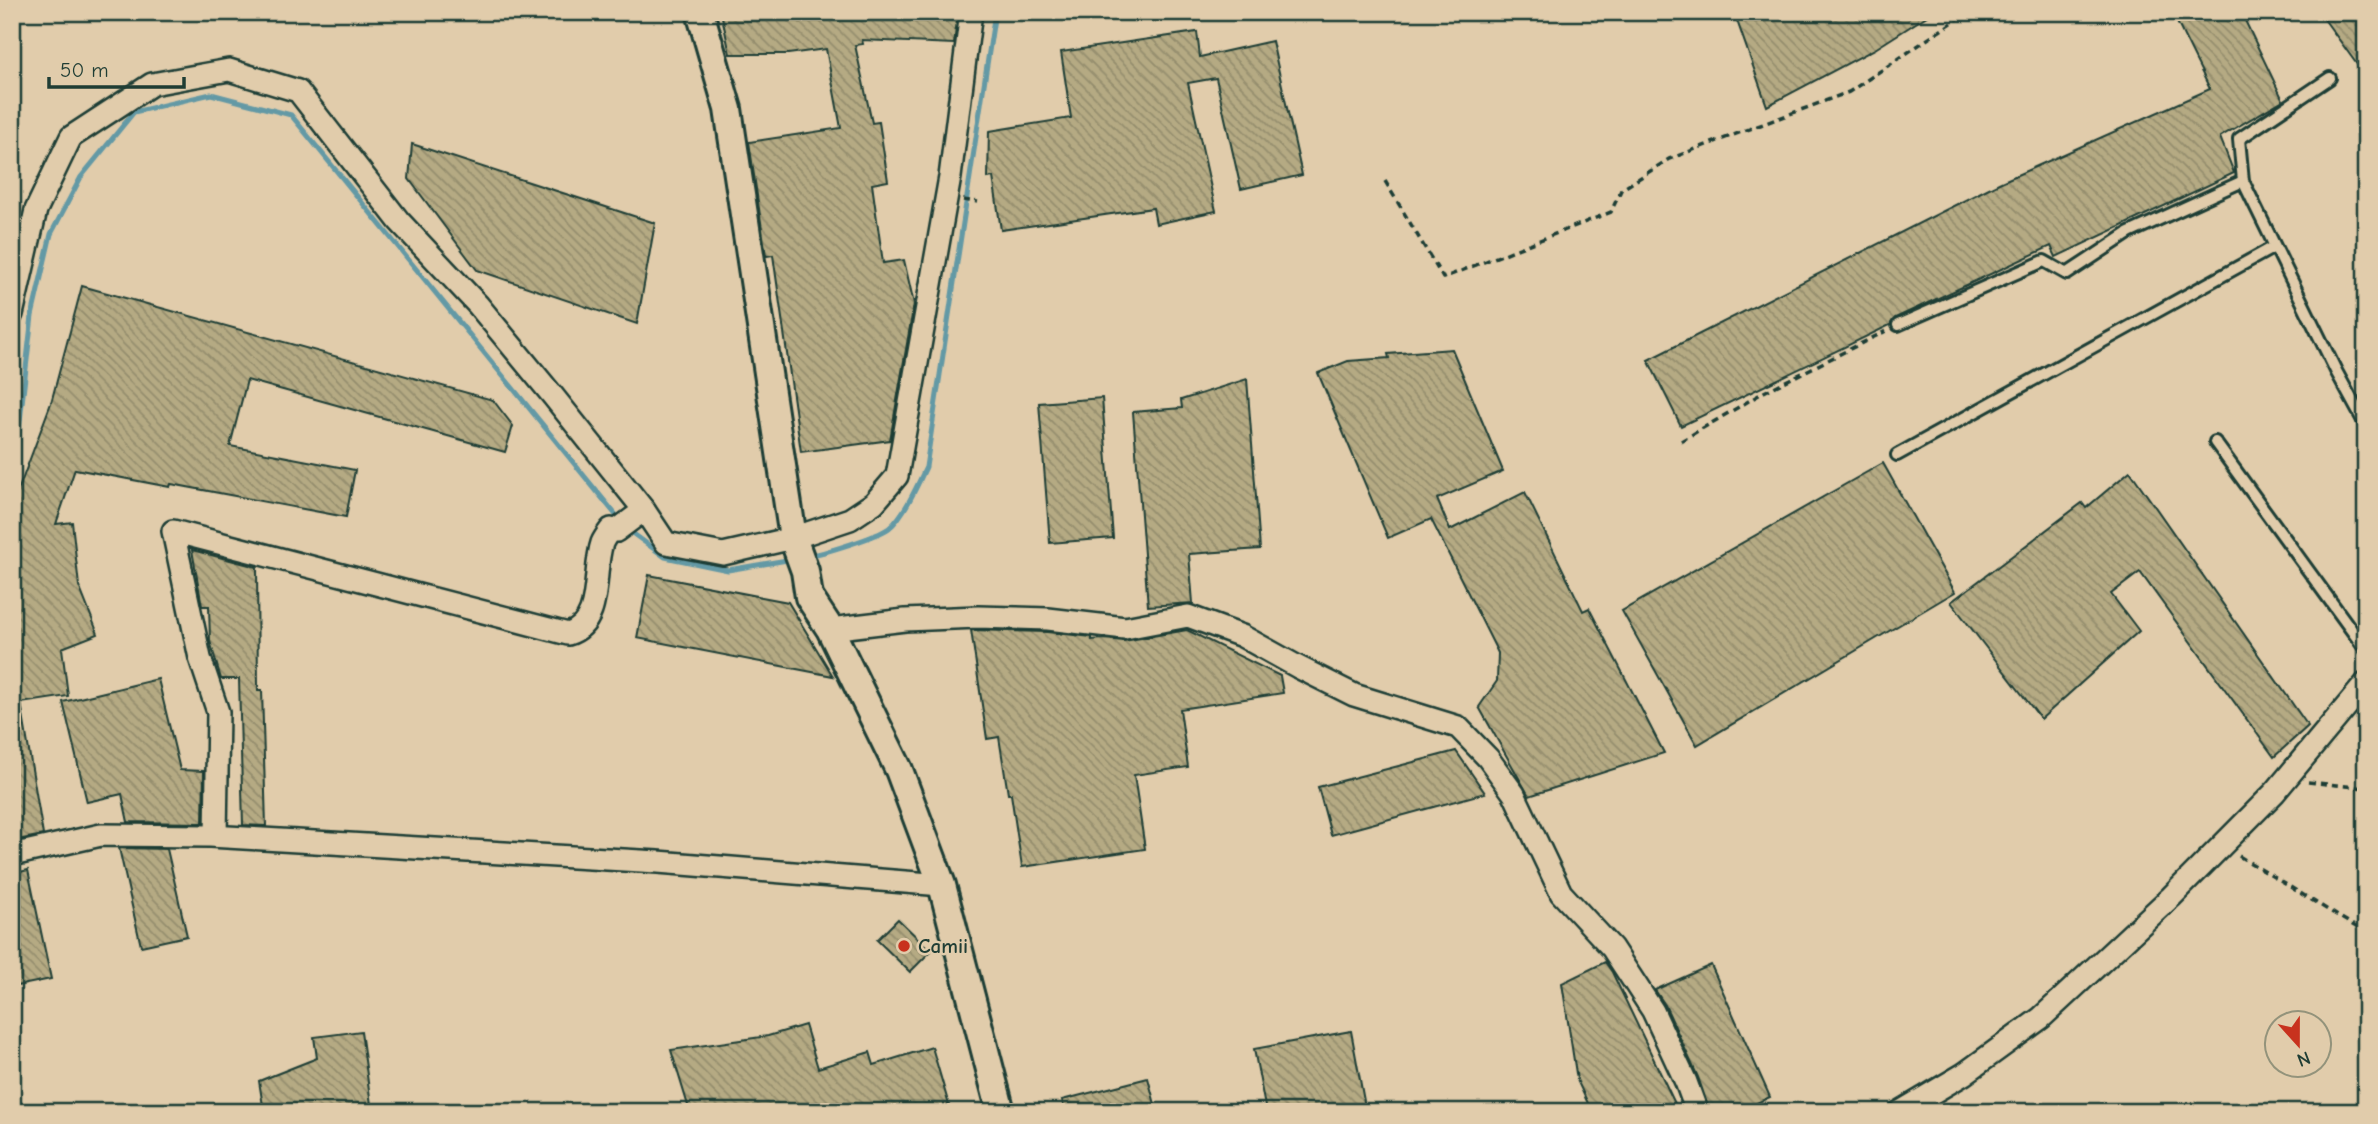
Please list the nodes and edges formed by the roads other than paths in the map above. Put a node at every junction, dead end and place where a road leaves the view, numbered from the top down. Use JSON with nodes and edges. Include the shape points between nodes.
{"nodes":[{"id":1,"x":700,"y":12,"type":"edge"},
{"id":2,"x":971,"y":12,"type":"edge"},
{"id":3,"x":2330,"y":78,"type":"dead end"},
{"id":4,"x":2243,"y":181,"type":"junction"},
{"id":5,"x":2274,"y":247,"type":"junction"},
{"id":6,"x":12,"y":314,"type":"edge"},
{"id":7,"x":1898,"y":325,"type":"road end"},
{"id":8,"x":2366,"y":426,"type":"edge"},
{"id":9,"x":2215,"y":442,"type":"dead end"},
{"id":10,"x":1897,"y":455,"type":"dead end"},
{"id":11,"x":631,"y":520,"type":"junction"},
{"id":12,"x":795,"y":542,"type":"junction"},
{"id":13,"x":830,"y":629,"type":"junction"},
{"id":14,"x":2366,"y":650,"type":"edge"},
{"id":15,"x":2366,"y":683,"type":"edge"},
{"id":16,"x":216,"y":836,"type":"junction"},
{"id":17,"x":12,"y":855,"type":"edge"},
{"id":18,"x":942,"y":885,"type":"junction"},
{"id":19,"x":1001,"y":1112,"type":"edge"},
{"id":20,"x":1697,"y":1112,"type":"edge"},
{"id":21,"x":1900,"y":1112,"type":"edge"}],
"edges":[{"from":1,"to":12,"type":"street","via":[[728,109]]},
{"from":2,"to":12,"type":"street","via":[[950,177],[897,476],[874,503],[850,519]]},
{"from":3,"to":4,"type":"lane","via":[[2239,139]]},
{"from":4,"to":5,"type":"lane"},
{"from":4,"to":7,"type":"lane","via":[[2129,233],[2067,274],[2044,261]]},
{"from":5,"to":8,"type":"lane"},
{"from":5,"to":10,"type":"lane"},
{"from":6,"to":11,"type":"street","via":[[36,210],[71,137],[152,84],[229,70],[298,91],[399,221],[478,305]]},
{"from":9,"to":14,"type":"lane"},
{"from":11,"to":12,"type":"street","via":[[666,543],[723,554]]},
{"from":11,"to":16,"type":"street","via":[[611,529],[602,541],[587,622],[580,631],[568,634],[173,531],[200,658],[218,712]]},
{"from":12,"to":13,"type":"street","via":[[809,597]]},
{"from":13,"to":18,"type":"street","via":[[899,770]]},
{"from":13,"to":20,"type":"street","via":[[978,617],[1125,628],[1188,616],[1242,636],[1354,695],[1458,727],[1514,794],[1561,893],[1612,948],[1653,1011]]},
{"from":15,"to":21,"type":"street","via":[[2285,780],[2171,897],[2042,1018],[1964,1074]]},
{"from":16,"to":17,"type":"street","via":[[101,835]]},
{"from":16,"to":18,"type":"street","via":[[658,862]]},
{"from":18,"to":19,"type":"street"}]}
